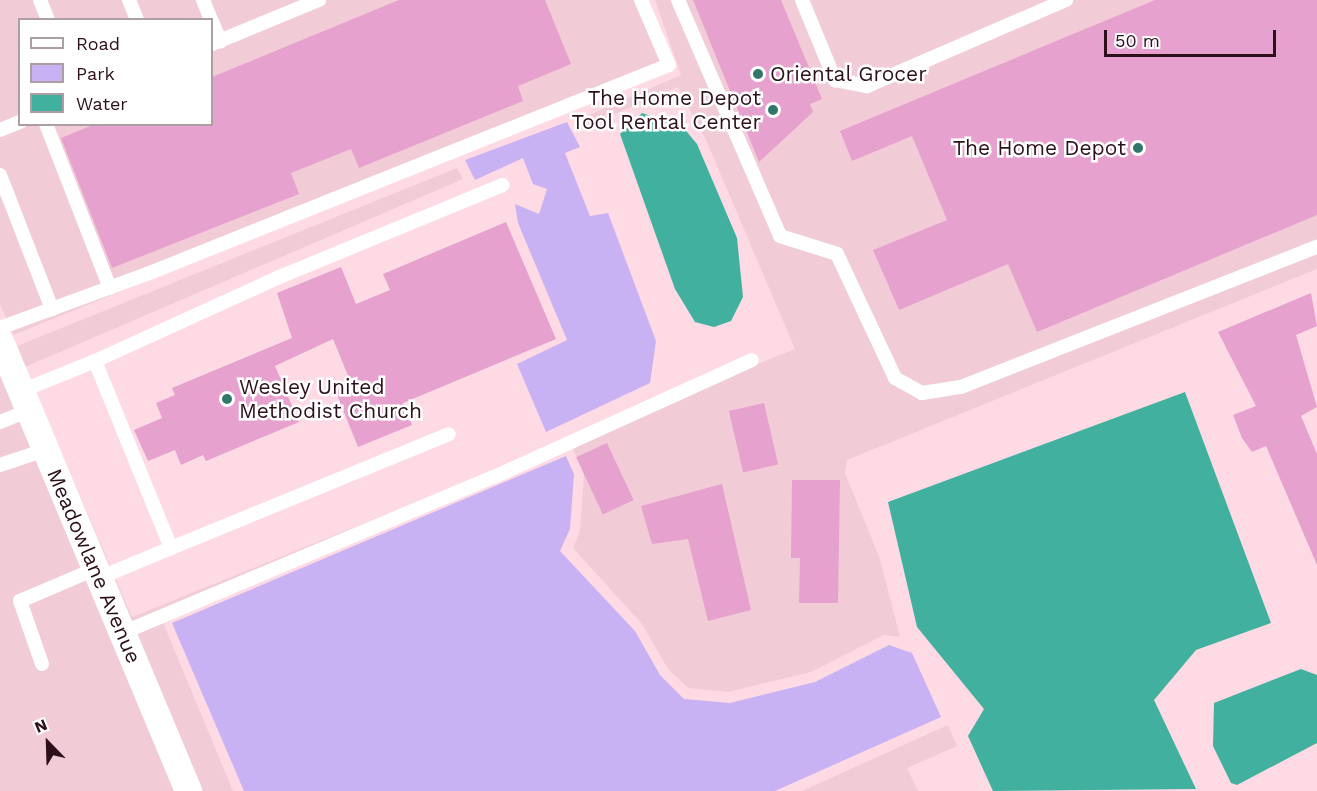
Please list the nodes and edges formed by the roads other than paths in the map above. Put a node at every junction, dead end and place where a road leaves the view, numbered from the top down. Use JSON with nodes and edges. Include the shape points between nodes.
{"nodes":[{"id":1,"x":40,"y":0,"type":"edge"},
{"id":2,"x":129,"y":0,"type":"edge"},
{"id":3,"x":203,"y":0,"type":"edge"},
{"id":4,"x":320,"y":0,"type":"edge"},
{"id":5,"x":641,"y":0,"type":"edge"},
{"id":6,"x":678,"y":0,"type":"edge"},
{"id":7,"x":802,"y":0,"type":"edge"},
{"id":8,"x":1066,"y":0,"type":"edge"},
{"id":9,"x":47,"y":18,"type":"edge"},
{"id":10,"x":136,"y":18,"type":"edge"},
{"id":11,"x":210,"y":18,"type":"edge"},
{"id":12,"x":216,"y":43,"type":"edge"},
{"id":13,"x":18,"y":123,"type":"edge"},
{"id":14,"x":47,"y":126,"type":"edge"},
{"id":15,"x":0,"y":130,"type":"edge"},
{"id":16,"x":0,"y":175,"type":"edge"},
{"id":17,"x":503,"y":185,"type":"dead end"},
{"id":18,"x":1317,"y":247,"type":"edge"},
{"id":19,"x":110,"y":288,"type":"junction"},
{"id":20,"x":52,"y":309,"type":"junction"},
{"id":21,"x":0,"y":327,"type":"edge"},
{"id":22,"x":0,"y":340,"type":"edge"},
{"id":23,"x":752,"y":360,"type":"dead end"},
{"id":24,"x":95,"y":361,"type":"junction"},
{"id":25,"x":25,"y":401,"type":"junction"},
{"id":26,"x":0,"y":422,"type":"edge"},
{"id":27,"x":449,"y":434,"type":"dead end"},
{"id":28,"x":45,"y":450,"type":"junction"},
{"id":29,"x":0,"y":465,"type":"edge"},
{"id":30,"x":171,"y":548,"type":"junction"},
{"id":31,"x":97,"y":573,"type":"junction"},
{"id":32,"x":122,"y":633,"type":"junction"},
{"id":33,"x":42,"y":664,"type":"dead end"},
{"id":34,"x":185,"y":790,"type":"edge"}],
"edges":[{"from":1,"to":9,"type":"lane"},
{"from":2,"to":10,"type":"lane"},
{"from":3,"to":11,"type":"lane"},
{"from":4,"to":12,"type":"lane"},
{"from":5,"to":19,"type":"lane","via":[[669,65]]},
{"from":6,"to":18,"type":"lane","via":[[780,236],[837,254],[895,378],[922,393],[961,387]]},
{"from":7,"to":8,"type":"lane","via":[[835,80],[867,86]]},
{"from":13,"to":15,"type":"lane"},
{"from":14,"to":19,"type":"lane"},
{"from":16,"to":20,"type":"lane"},
{"from":17,"to":24,"type":"lane","via":[[277,278]]},
{"from":19,"to":20,"type":"lane"},
{"from":20,"to":21,"type":"lane"},
{"from":22,"to":25,"type":"street","name":"Meadowlane Avenue"},
{"from":23,"to":32,"type":"lane","via":[[570,444]]},
{"from":24,"to":25,"type":"lane"},
{"from":24,"to":30,"type":"lane"},
{"from":25,"to":26,"type":"lane"},
{"from":25,"to":28,"type":"street","name":"Meadowlane Avenue"},
{"from":27,"to":30,"type":"lane"},
{"from":28,"to":29,"type":"lane"},
{"from":28,"to":31,"type":"street","name":"Meadowlane Avenue"},
{"from":30,"to":31,"type":"lane"},
{"from":31,"to":32,"type":"street","name":"Meadowlane Avenue"},
{"from":31,"to":33,"type":"lane","via":[[20,601]]},
{"from":32,"to":34,"type":"street","name":"Meadowlane Avenue"}]}
